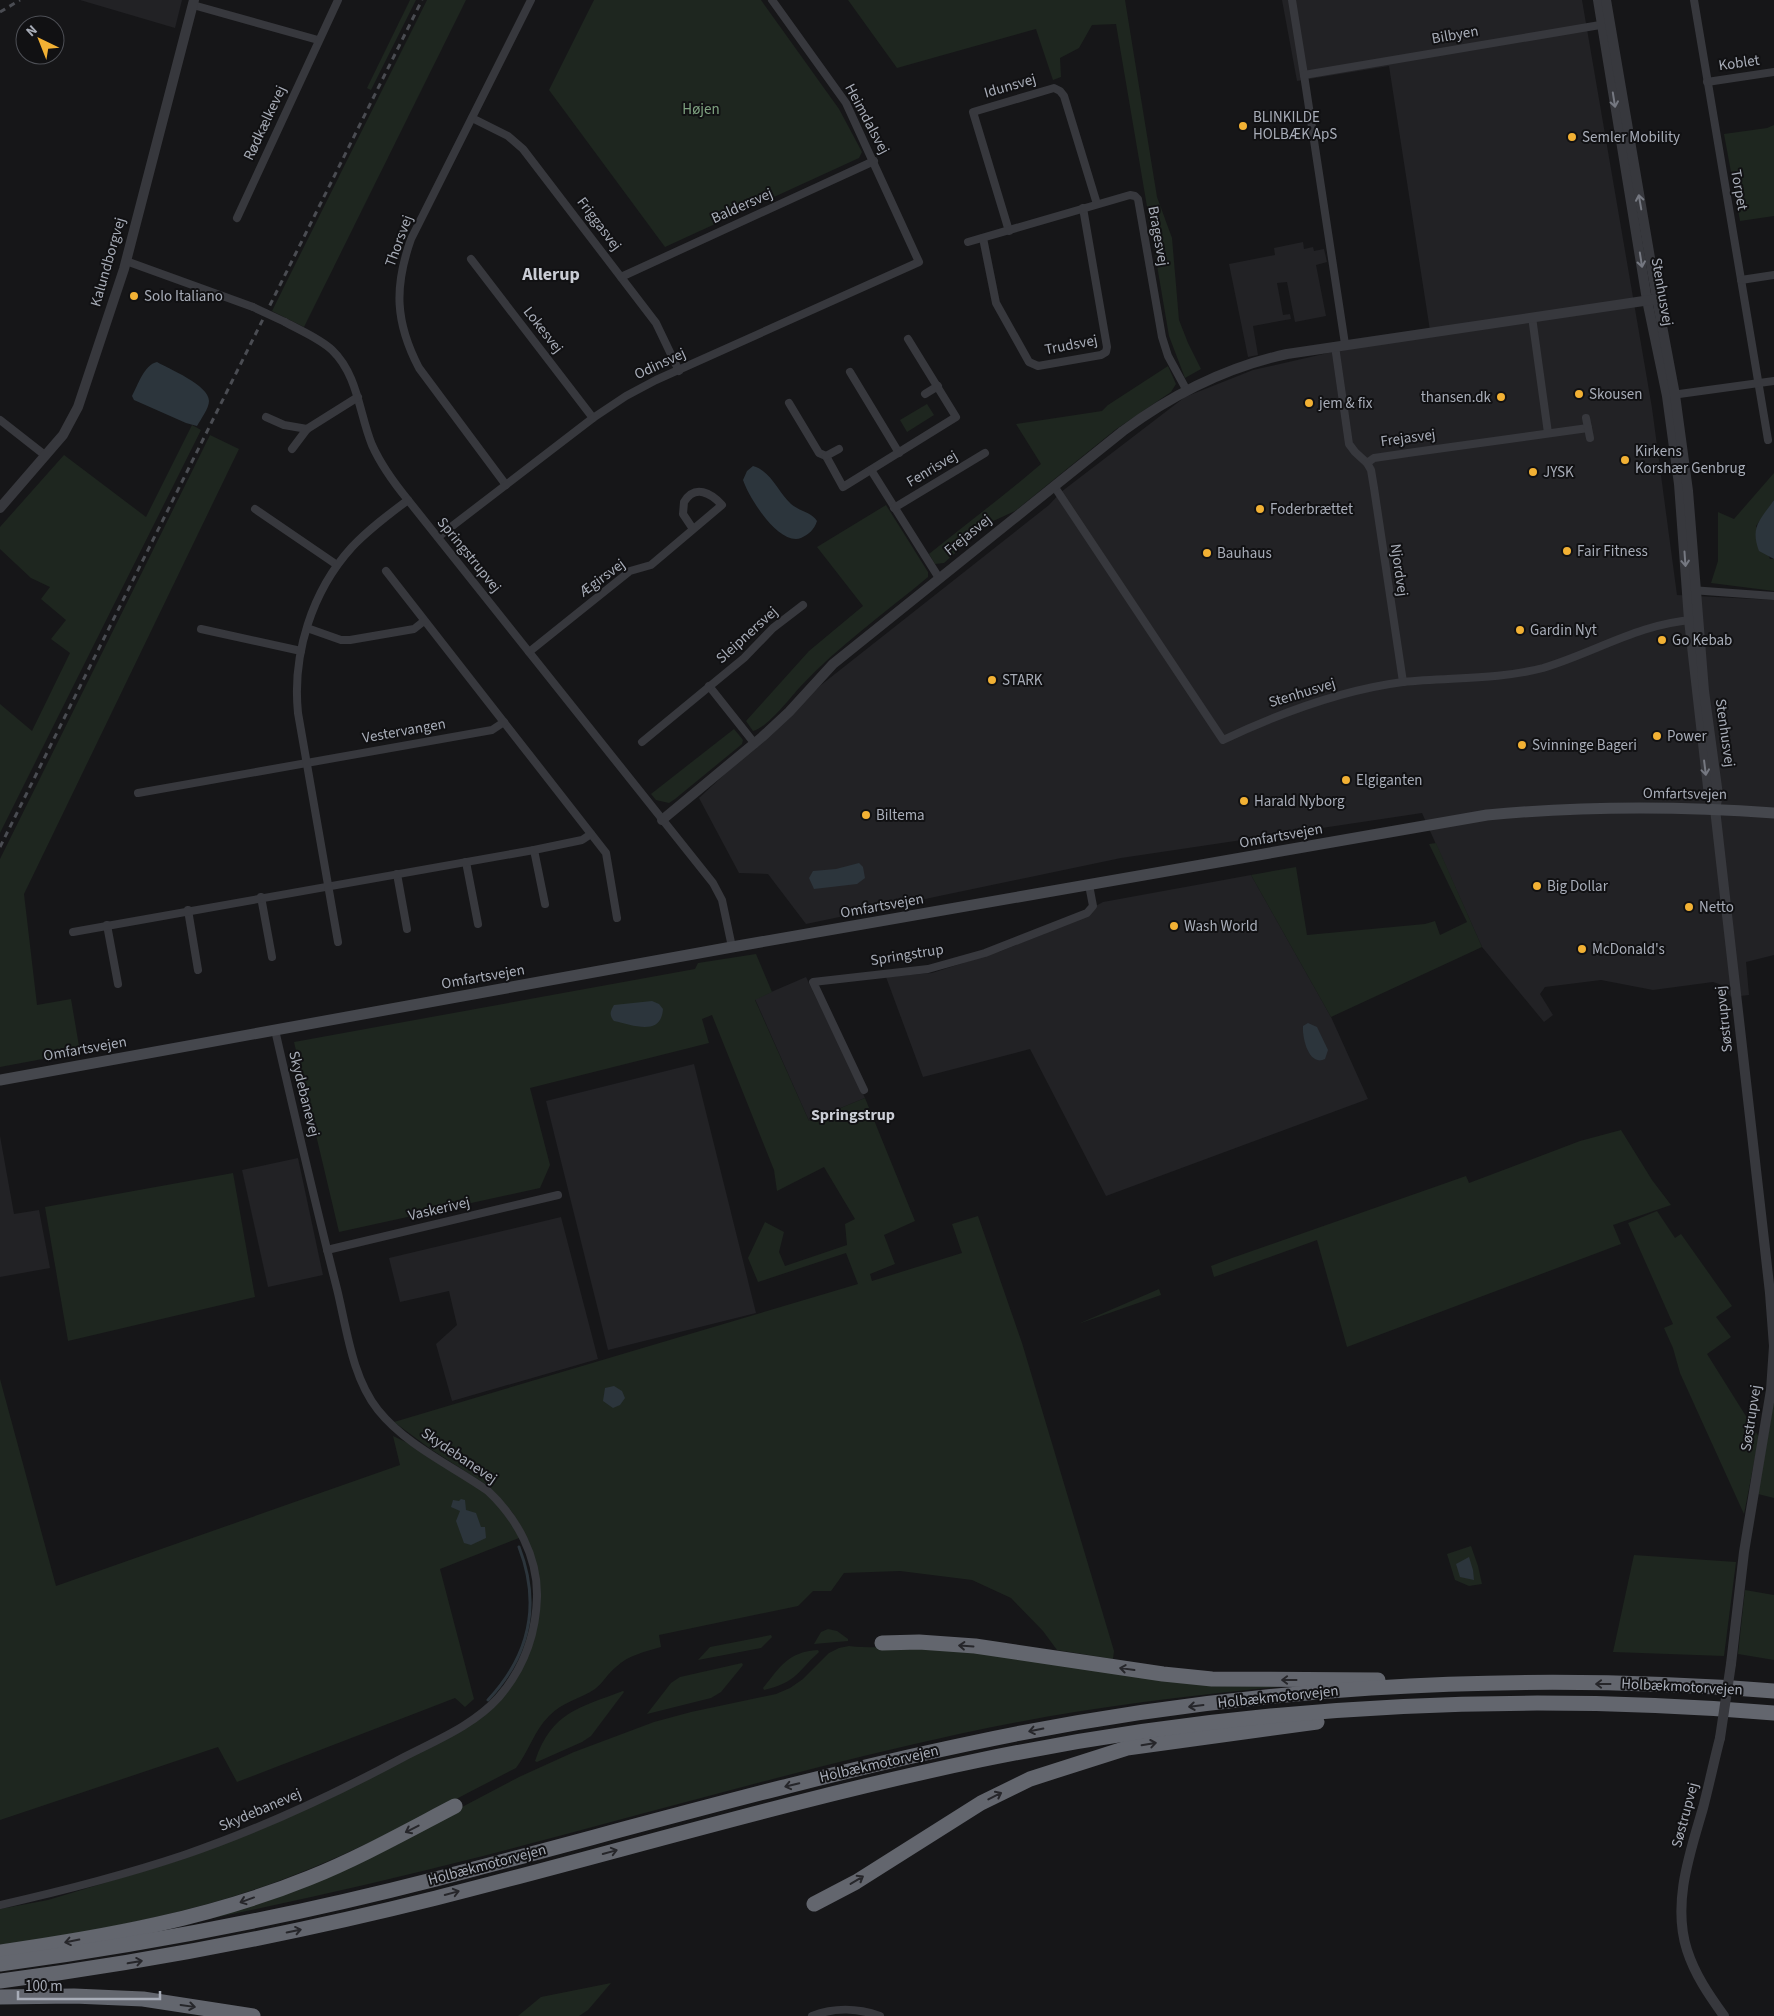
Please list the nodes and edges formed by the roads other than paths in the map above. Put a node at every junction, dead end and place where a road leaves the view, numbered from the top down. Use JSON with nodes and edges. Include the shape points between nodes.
{"nodes":[{"id":1,"x":338,"y":0,"type":"edge"},
{"id":2,"x":531,"y":0,"type":"edge"},
{"id":3,"x":772,"y":0,"type":"edge"},
{"id":4,"x":1292,"y":0,"type":"edge"},
{"id":5,"x":1598,"y":0,"type":"edge"},
{"id":6,"x":1606,"y":0,"type":"edge"},
{"id":7,"x":1694,"y":0,"type":"edge"},
{"id":8,"x":193,"y":3,"type":"edge"},
{"id":9,"x":1606,"y":24,"type":"junction"},
{"id":10,"x":318,"y":40,"type":"junction"},
{"id":11,"x":1774,"y":72,"type":"edge"},
{"id":12,"x":1304,"y":75,"type":"junction"},
{"id":13,"x":1707,"y":82,"type":"junction"},
{"id":14,"x":472,"y":118,"type":"junction"},
{"id":15,"x":874,"y":160,"type":"junction"},
{"id":16,"x":1097,"y":204,"type":"junction"},
{"id":17,"x":1083,"y":208,"type":"junction"},
{"id":18,"x":237,"y":218,"type":"dead end"},
{"id":19,"x":1009,"y":231,"type":"junction"},
{"id":20,"x":983,"y":238,"type":"junction"},
{"id":21,"x":968,"y":242,"type":"dead end"},
{"id":22,"x":471,"y":259,"type":"dead end"},
{"id":23,"x":126,"y":261,"type":"junction"},
{"id":24,"x":919,"y":262,"type":"joint"},
{"id":25,"x":1774,"y":275,"type":"edge"},
{"id":26,"x":621,"y":276,"type":"junction"},
{"id":27,"x":1741,"y":280,"type":"junction"},
{"id":28,"x":1652,"y":300,"type":"junction"},
{"id":29,"x":1532,"y":317,"type":"junction"},
{"id":30,"x":908,"y":339,"type":"dead end"},
{"id":31,"x":1340,"y":345,"type":"junction"},
{"id":32,"x":679,"y":371,"type":"junction"},
{"id":33,"x":850,"y":372,"type":"dead end"},
{"id":34,"x":1774,"y":382,"type":"edge"},
{"id":35,"x":1758,"y":384,"type":"junction"},
{"id":36,"x":938,"y":386,"type":"junction"},
{"id":37,"x":1186,"y":390,"type":"junction"},
{"id":38,"x":925,"y":394,"type":"dead end"},
{"id":39,"x":1671,"y":396,"type":"junction"},
{"id":40,"x":358,"y":397,"type":"junction"},
{"id":41,"x":789,"y":403,"type":"dead end"},
{"id":42,"x":266,"y":417,"type":"dead end"},
{"id":43,"x":593,"y":418,"type":"junction"},
{"id":44,"x":1586,"y":418,"type":"dead end"},
{"id":45,"x":0,"y":420,"type":"edge"},
{"id":46,"x":1588,"y":428,"type":"junction"},
{"id":47,"x":307,"y":429,"type":"junction"},
{"id":48,"x":1548,"y":433,"type":"junction"},
{"id":49,"x":1590,"y":438,"type":"dead end"},
{"id":50,"x":1768,"y":440,"type":"dead end"},
{"id":51,"x":292,"y":448,"type":"dead end"},
{"id":52,"x":839,"y":449,"type":"dead end"},
{"id":53,"x":899,"y":452,"type":"junction"},
{"id":54,"x":985,"y":453,"type":"dead end"},
{"id":55,"x":46,"y":456,"type":"junction"},
{"id":56,"x":826,"y":456,"type":"junction"},
{"id":57,"x":1367,"y":463,"type":"junction"},
{"id":58,"x":871,"y":470,"type":"junction"},
{"id":59,"x":506,"y":485,"type":"junction"},
{"id":60,"x":1054,"y":486,"type":"junction"},
{"id":61,"x":408,"y":500,"type":"junction"},
{"id":62,"x":0,"y":508,"type":"edge"},
{"id":63,"x":894,"y":508,"type":"junction"},
{"id":64,"x":255,"y":509,"type":"dead end"},
{"id":65,"x":693,"y":529,"type":"junction"},
{"id":66,"x":438,"y":537,"type":"junction"},
{"id":67,"x":337,"y":565,"type":"junction"},
{"id":68,"x":386,"y":571,"type":"dead end"},
{"id":69,"x":939,"y":578,"type":"junction"},
{"id":70,"x":1692,"y":590,"type":"junction"},
{"id":71,"x":1774,"y":596,"type":"edge"},
{"id":72,"x":803,"y":604,"type":"dead end"},
{"id":73,"x":1694,"y":620,"type":"junction"},
{"id":74,"x":424,"y":622,"type":"junction"},
{"id":75,"x":307,"y":628,"type":"junction"},
{"id":76,"x":201,"y":629,"type":"dead end"},
{"id":77,"x":301,"y":652,"type":"junction"},
{"id":78,"x":529,"y":652,"type":"junction"},
{"id":79,"x":1403,"y":682,"type":"junction"},
{"id":80,"x":709,"y":686,"type":"junction"},
{"id":81,"x":504,"y":722,"type":"junction"},
{"id":82,"x":642,"y":742,"type":"dead end"},
{"id":83,"x":755,"y":744,"type":"junction"},
{"id":84,"x":306,"y":762,"type":"junction"},
{"id":85,"x":138,"y":793,"type":"dead end"},
{"id":86,"x":1715,"y":809,"type":"junction"},
{"id":87,"x":1774,"y":813,"type":"edge"},
{"id":88,"x":662,"y":820,"type":"junction"},
{"id":89,"x":591,"y":834,"type":"junction"},
{"id":90,"x":534,"y":850,"type":"junction"},
{"id":91,"x":466,"y":862,"type":"junction"},
{"id":92,"x":397,"y":874,"type":"junction"},
{"id":93,"x":328,"y":885,"type":"junction"},
{"id":94,"x":1089,"y":885,"type":"junction"},
{"id":95,"x":261,"y":897,"type":"junction"},
{"id":96,"x":544,"y":904,"type":"dead end"},
{"id":97,"x":188,"y":910,"type":"junction"},
{"id":98,"x":617,"y":918,"type":"dead end"},
{"id":99,"x":478,"y":924,"type":"dead end"},
{"id":100,"x":107,"y":925,"type":"junction"},
{"id":101,"x":407,"y":930,"type":"dead end"},
{"id":102,"x":72,"y":932,"type":"dead end"},
{"id":103,"x":338,"y":942,"type":"dead end"},
{"id":104,"x":732,"y":947,"type":"junction"},
{"id":105,"x":272,"y":957,"type":"dead end"},
{"id":106,"x":198,"y":970,"type":"dead end"},
{"id":107,"x":118,"y":984,"type":"dead end"},
{"id":108,"x":275,"y":1030,"type":"junction"},
{"id":109,"x":0,"y":1080,"type":"edge"},
{"id":110,"x":864,"y":1090,"type":"dead end"},
{"id":111,"x":558,"y":1195,"type":"dead end"},
{"id":112,"x":327,"y":1250,"type":"junction"},
{"id":113,"x":882,"y":1643,"type":"dead end"},
{"id":114,"x":1424,"y":1686,"type":"junction"},
{"id":115,"x":1774,"y":1691,"type":"edge"},
{"id":116,"x":1430,"y":1705,"type":"junction"},
{"id":117,"x":1774,"y":1713,"type":"edge"},
{"id":118,"x":455,"y":1806,"type":"dead end"},
{"id":119,"x":814,"y":1904,"type":"dead end"},
{"id":120,"x":0,"y":1905,"type":"edge"},
{"id":121,"x":0,"y":1952,"type":"edge"},
{"id":122,"x":0,"y":1964,"type":"edge"},
{"id":123,"x":0,"y":1982,"type":"edge"},
{"id":124,"x":0,"y":1997,"type":"edge"},
{"id":125,"x":253,"y":2016,"type":"edge"},
{"id":126,"x":812,"y":2016,"type":"edge"},
{"id":127,"x":880,"y":2016,"type":"edge"},
{"id":128,"x":1724,"y":2016,"type":"edge"}],
"edges":[{"from":1,"to":10,"type":"street","name":"Rødkælkevej"},
{"from":2,"to":14,"type":"street","name":"Thorsvej"},
{"from":3,"to":15,"type":"street","name":"Heimdalsvej","via":[[842,96]]},
{"from":4,"to":12,"type":"street"},
{"from":5,"to":9,"type":"street","name":"Stenhusvej"},
{"from":6,"to":9,"type":"street","name":"Stenhusvej"},
{"from":7,"to":13,"type":"street","name":"Torpet"},
{"from":8,"to":10,"type":"street"},
{"from":8,"to":23,"type":"street","name":"Kalundborgvej"},
{"from":9,"to":12,"type":"street","name":"Bilbyen"},
{"from":9,"to":28,"type":"street","name":"Stenhusvej"},
{"from":10,"to":18,"type":"street","name":"Rødkælkevej"},
{"from":11,"to":13,"type":"street","name":"Koblet"},
{"from":12,"to":31,"type":"street"},
{"from":13,"to":27,"type":"street","name":"Torpet"},
{"from":14,"to":26,"type":"street","name":"Friggasvej","via":[[508,136],[523,149]]},
{"from":14,"to":59,"type":"street","name":"Thorsvej","via":[[411,239],[400,276],[399,312],[419,368]]},
{"from":15,"to":24,"type":"street","name":"Heimdalsvej"},
{"from":15,"to":26,"type":"street","name":"Baldersvej"},
{"from":16,"to":17,"type":"street","name":"Bragesvej"},
{"from":16,"to":19,"type":"street","name":"Idunsvej","via":[[1065,97],[1060,91],[1054,88],[972,112]]},
{"from":16,"to":37,"type":"street","name":"Bragesvej","via":[[1130,195],[1138,200],[1162,337]]},
{"from":17,"to":19,"type":"street","name":"Bragesvej"},
{"from":17,"to":20,"type":"street","name":"Trudsvej","via":[[1107,347],[1101,356],[1038,366],[1029,362],[996,303]]},
{"from":19,"to":20,"type":"street","name":"Bragesvej"},
{"from":20,"to":21,"type":"street","name":"Bragesvej"},
{"from":22,"to":43,"type":"street","name":"Lokesvej"},
{"from":23,"to":40,"type":"street","name":"Springstrupvej","bridge":true,"via":[[253,307],[321,342],[332,350],[348,371]]},
{"from":23,"to":55,"type":"street","name":"Kalundborgvej","via":[[78,408],[66,431]]},
{"from":24,"to":32,"type":"street","name":"Odinsvej"},
{"from":25,"to":27,"type":"street"},
{"from":26,"to":32,"type":"street","name":"Friggasvej","via":[[661,331]]},
{"from":27,"to":35,"type":"street","name":"Torpet"},
{"from":28,"to":29,"type":"street","name":"Frejasvej"},
{"from":28,"to":39,"type":"street","name":"Stenhusvej"},
{"from":29,"to":31,"type":"street","name":"Frejasvej"},
{"from":29,"to":48,"type":"street"},
{"from":30,"to":36,"type":"street","name":"Fenrisvej"},
{"from":31,"to":37,"type":"street","name":"Frejasvej","via":[[1254,362]]},
{"from":31,"to":57,"type":"street","name":"Frejasvej","via":[[1349,444]]},
{"from":32,"to":43,"type":"street","name":"Odinsvej","via":[[636,390]]},
{"from":33,"to":53,"type":"street","name":"Fenrisvej"},
{"from":34,"to":35,"type":"street"},
{"from":35,"to":39,"type":"street"},
{"from":35,"to":50,"type":"street","name":"Torpet"},
{"from":36,"to":38,"type":"street"},
{"from":36,"to":53,"type":"street","name":"Fenrisvej","via":[[956,417]]},
{"from":37,"to":60,"type":"street","name":"Frejasvej","via":[[1123,431]]},
{"from":39,"to":70,"type":"street","name":"Stenhusvej"},
{"from":40,"to":47,"type":"street"},
{"from":40,"to":61,"type":"street","name":"Springstrupvej","via":[[379,460]]},
{"from":41,"to":56,"type":"street","name":"Fenrisvej","via":[[819,454]]},
{"from":42,"to":47,"type":"street","via":[[284,425]]},
{"from":43,"to":59,"type":"street","name":"Odinsvej"},
{"from":44,"to":46,"type":"street"},
{"from":45,"to":55,"type":"street"},
{"from":46,"to":48,"type":"street","name":"Frejasvej"},
{"from":46,"to":49,"type":"street"},
{"from":47,"to":51,"type":"street"},
{"from":48,"to":57,"type":"street","name":"Frejasvej","via":[[1374,458]]},
{"from":52,"to":56,"type":"street"},
{"from":53,"to":58,"type":"street","name":"Fenrisvej"},
{"from":54,"to":63,"type":"street","name":"Fenrisvej"},
{"from":55,"to":62,"type":"street","name":"Kalundborgvej"},
{"from":56,"to":58,"type":"street","name":"Fenrisvej","via":[[843,487]]},
{"from":57,"to":79,"type":"street","name":"Njordvej","via":[[1374,488]]},
{"from":58,"to":63,"type":"street"},
{"from":59,"to":66,"type":"street","name":"Odinsvej"},
{"from":60,"to":69,"type":"street","name":"Frejasvej"},
{"from":60,"to":79,"type":"street","name":"Stenhusvej","via":[[1223,740],[1302,706]]},
{"from":61,"to":66,"type":"street","name":"Springstrupvej"},
{"from":61,"to":67,"type":"street","via":[[371,529]]},
{"from":63,"to":69,"type":"street"},
{"from":64,"to":67,"type":"street"},
{"from":65,"to":65,"type":"street","name":"Ægirsvej","via":[[722,505],[715,497],[694,493],[684,502],[683,514]]},
{"from":65,"to":78,"type":"street","name":"Ægirsvej","via":[[651,565],[630,571]]},
{"from":66,"to":78,"type":"street","name":"Springstrupvej"},
{"from":67,"to":75,"type":"street","via":[[317,600]]},
{"from":68,"to":74,"type":"street"},
{"from":69,"to":83,"type":"street","name":"Frejasvej","via":[[824,673]]},
{"from":70,"to":71,"type":"street"},
{"from":70,"to":73,"type":"street","name":"Stenhusvej"},
{"from":72,"to":80,"type":"street","name":"Sleipnersvej"},
{"from":73,"to":79,"type":"street","name":"Stenhusvej","via":[[1628,634],[1588,653],[1519,673]]},
{"from":73,"to":86,"type":"street","name":"Stenhusvej","via":[[1709,796]]},
{"from":74,"to":75,"type":"street","via":[[414,629],[350,640]]},
{"from":74,"to":81,"type":"street"},
{"from":75,"to":77,"type":"street"},
{"from":76,"to":77,"type":"street"},
{"from":77,"to":84,"type":"street","via":[[297,702]]},
{"from":78,"to":88,"type":"street","name":"Springstrupvej"},
{"from":80,"to":82,"type":"street","name":"Sleipnersvej"},
{"from":80,"to":83,"type":"street"},
{"from":81,"to":84,"type":"street","name":"Vestervangen","via":[[492,730]]},
{"from":81,"to":89,"type":"street"},
{"from":83,"to":88,"type":"street","name":"Frejasvej"},
{"from":84,"to":85,"type":"street","name":"Vestervangen"},
{"from":84,"to":93,"type":"street"},
{"from":86,"to":87,"type":"main road","name":"Omfartsvejen"},
{"from":86,"to":94,"type":"main road","name":"Omfartsvejen","via":[[1587,808],[1487,815]]},
{"from":86,"to":128,"type":"street","name":"Søstrupvej","bridge":true,"via":[[1774,1346],[1772,1390],[1744,1552],[1720,1738],[1684,1876],[1682,1912],[1686,1948],[1700,1982]]},
{"from":88,"to":104,"type":"street","name":"Springstrupvej","via":[[717,890],[725,909]]},
{"from":89,"to":90,"type":"street","via":[[582,840]]},
{"from":89,"to":98,"type":"street","via":[[606,853]]},
{"from":90,"to":91,"type":"street"},
{"from":90,"to":96,"type":"street"},
{"from":91,"to":92,"type":"street"},
{"from":91,"to":99,"type":"street"},
{"from":92,"to":93,"type":"street"},
{"from":92,"to":101,"type":"street"},
{"from":93,"to":95,"type":"street"},
{"from":93,"to":103,"type":"street"},
{"from":94,"to":104,"type":"main road","name":"Omfartsvejen"},
{"from":94,"to":110,"type":"street","name":"Springstrup","via":[[1093,906],[1087,913],[985,953],[918,970],[812,982]]},
{"from":95,"to":97,"type":"street"},
{"from":95,"to":105,"type":"street"},
{"from":97,"to":100,"type":"street"},
{"from":97,"to":106,"type":"street"},
{"from":100,"to":102,"type":"street"},
{"from":100,"to":107,"type":"street"},
{"from":104,"to":108,"type":"main road","name":"Omfartsvejen"},
{"from":108,"to":109,"type":"main road","name":"Omfartsvejen"},
{"from":108,"to":112,"type":"street","name":"Skydebanevej"},
{"from":111,"to":112,"type":"street","name":"Vaskerivej"},
{"from":112,"to":120,"type":"street","name":"Skydebanevej","via":[[358,1375],[373,1404],[413,1442],[488,1491],[518,1528],[534,1566],[537,1587],[535,1624],[526,1654],[503,1691],[478,1716],[333,1794],[183,1855],[65,1890]]},
{"from":114,"to":113,"type":"highway","one_way":true,"via":[[1374,1679],[1212,1679],[975,1646]]},
{"from":115,"to":114,"type":"highway","name":"Holbækmotorvejen","one_way":true,"via":[[1642,1684]]},
{"from":114,"to":122,"type":"highway","name":"Holbækmotorvejen","one_way":true,"via":[[1320,1693],[1157,1711],[976,1742],[765,1791],[320,1907],[211,1930]]},
{"from":116,"to":117,"type":"highway","name":"Holbækmotorvejen","via":[[1554,1703]]},
{"from":119,"to":116,"type":"highway","one_way":true,"via":[[856,1882],[981,1803],[1030,1778],[1077,1762],[1127,1748]]},
{"from":123,"to":116,"type":"highway","name":"Holbækmotorvejen","one_way":true,"via":[[128,1963],[324,1924],[772,1808],[1000,1756],[1141,1731],[1249,1718]]},
{"from":118,"to":121,"type":"highway","one_way":true,"via":[[309,1878],[238,1903],[170,1922]]},
{"from":124,"to":125,"type":"highway","one_way":true,"via":[[74,1996],[143,2000]]},
{"from":126,"to":127,"type":"street","via":[[851,2009]]}]}
